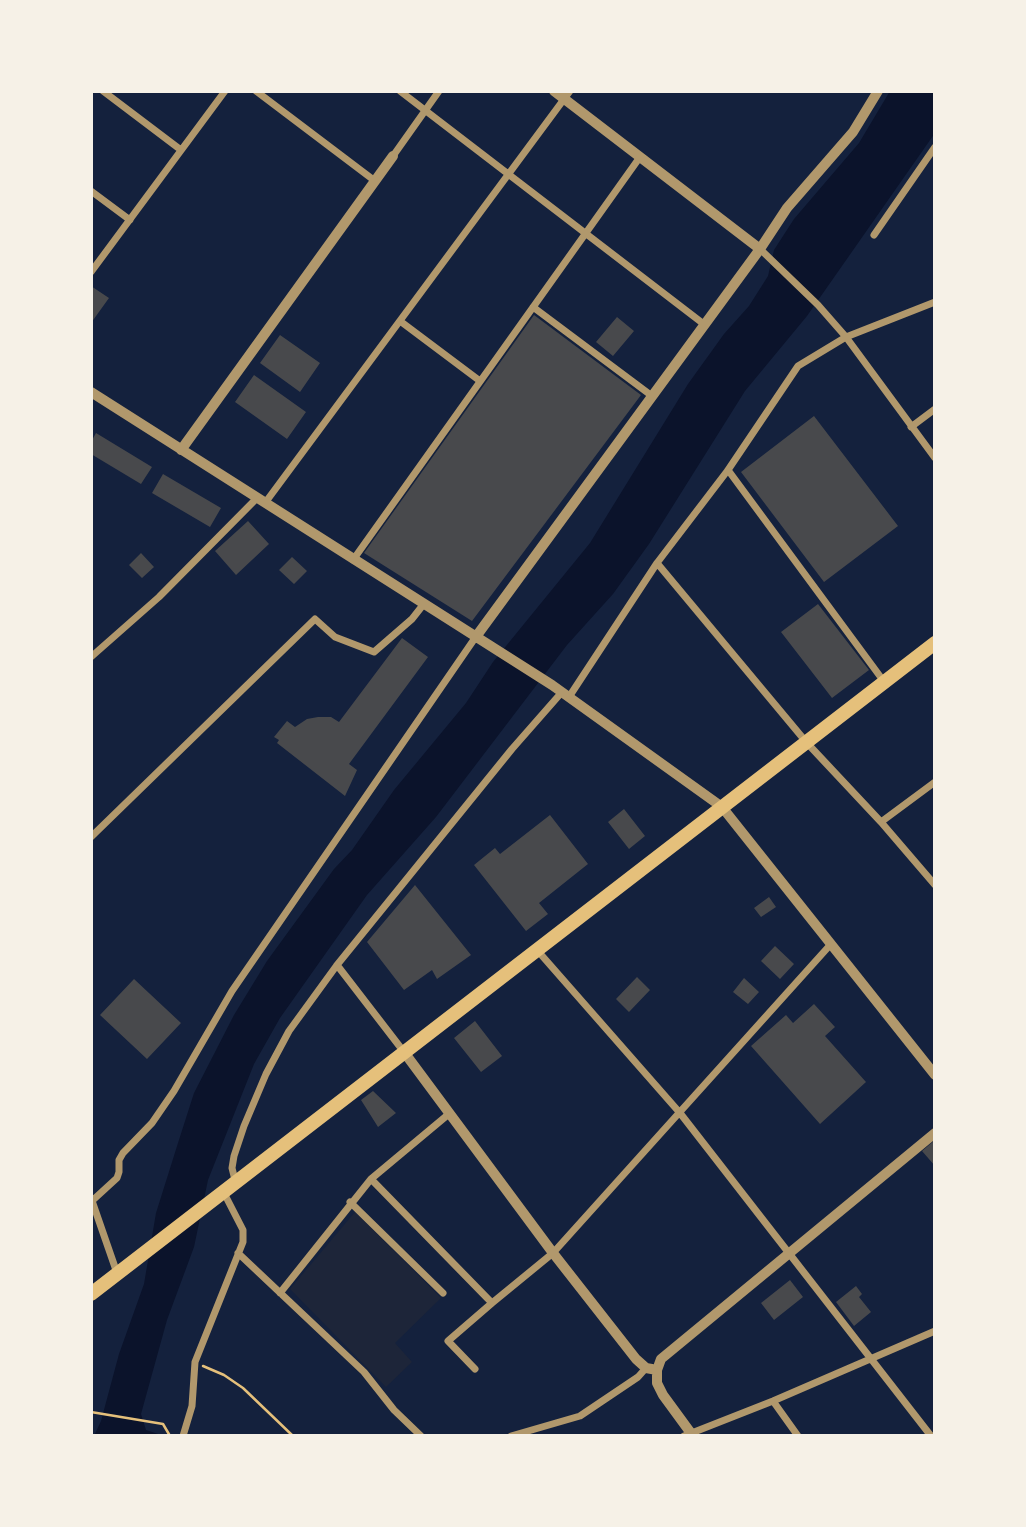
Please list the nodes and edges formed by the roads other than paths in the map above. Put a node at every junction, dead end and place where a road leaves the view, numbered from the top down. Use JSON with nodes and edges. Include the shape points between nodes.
{"nodes":[{"id":1,"x":103,"y":91,"type":"edge"},
{"id":2,"x":225,"y":91,"type":"edge"},
{"id":3,"x":256,"y":91,"type":"edge"},
{"id":4,"x":400,"y":91,"type":"edge"},
{"id":5,"x":439,"y":91,"type":"edge"},
{"id":6,"x":554,"y":91,"type":"edge"},
{"id":7,"x":878,"y":91,"type":"edge"},
{"id":8,"x":567,"y":95,"type":"edge"},
{"id":9,"x":425,"y":110,"type":"junction"},
{"id":10,"x":935,"y":147,"type":"edge"},
{"id":11,"x":181,"y":150,"type":"junction"},
{"id":12,"x":393,"y":156,"type":"joint"},
{"id":13,"x":640,"y":157,"type":"junction"},
{"id":14,"x":509,"y":174,"type":"junction"},
{"id":15,"x":375,"y":181,"type":"junction"},
{"id":16,"x":91,"y":191,"type":"edge"},
{"id":17,"x":130,"y":220,"type":"junction"},
{"id":18,"x":586,"y":233,"type":"junction"},
{"id":19,"x":874,"y":235,"type":"dead end"},
{"id":20,"x":764,"y":253,"type":"junction"},
{"id":21,"x":91,"y":272,"type":"edge"},
{"id":22,"x":935,"y":302,"type":"edge"},
{"id":23,"x":533,"y":307,"type":"junction"},
{"id":24,"x":400,"y":321,"type":"junction"},
{"id":25,"x":705,"y":325,"type":"junction"},
{"id":26,"x":846,"y":337,"type":"junction"},
{"id":27,"x":480,"y":381,"type":"junction"},
{"id":28,"x":91,"y":392,"type":"edge"},
{"id":29,"x":652,"y":396,"type":"junction"},
{"id":30,"x":935,"y":409,"type":"edge"},
{"id":31,"x":911,"y":427,"type":"junction"},
{"id":32,"x":181,"y":450,"type":"junction"},
{"id":33,"x":935,"y":458,"type":"edge"},
{"id":34,"x":728,"y":470,"type":"junction"},
{"id":35,"x":261,"y":501,"type":"junction"},
{"id":36,"x":353,"y":559,"type":"junction"},
{"id":37,"x":657,"y":563,"type":"junction"},
{"id":38,"x":423,"y":604,"type":"junction"},
{"id":39,"x":475,"y":638,"type":"junction"},
{"id":40,"x":935,"y":643,"type":"edge"},
{"id":41,"x":91,"y":657,"type":"edge"},
{"id":42,"x":884,"y":683,"type":"junction"},
{"id":43,"x":566,"y":694,"type":"junction"},
{"id":44,"x":807,"y":743,"type":"junction"},
{"id":45,"x":935,"y":782,"type":"edge"},
{"id":46,"x":722,"y":807,"type":"junction"},
{"id":47,"x":881,"y":822,"type":"junction"},
{"id":48,"x":91,"y":837,"type":"edge"},
{"id":49,"x":935,"y":885,"type":"edge"},
{"id":50,"x":831,"y":944,"type":"junction"},
{"id":51,"x":537,"y":950,"type":"junction"},
{"id":52,"x":337,"y":965,"type":"junction"},
{"id":53,"x":404,"y":1052,"type":"junction"},
{"id":54,"x":935,"y":1075,"type":"edge"},
{"id":55,"x":450,"y":1113,"type":"junction"},
{"id":56,"x":680,"y":1113,"type":"junction"},
{"id":57,"x":935,"y":1133,"type":"edge"},
{"id":58,"x":370,"y":1179,"type":"junction"},
{"id":59,"x":226,"y":1192,"type":"junction"},
{"id":60,"x":92,"y":1199,"type":"edge"},
{"id":61,"x":350,"y":1202,"type":"junction"},
{"id":62,"x":789,"y":1251,"type":"junction"},
{"id":63,"x":553,"y":1253,"type":"junction"},
{"id":64,"x":238,"y":1254,"type":"junction"},
{"id":65,"x":118,"y":1274,"type":"junction"},
{"id":66,"x":280,"y":1293,"type":"junction"},
{"id":67,"x":443,"y":1293,"type":"dead end"},
{"id":68,"x":91,"y":1294,"type":"edge"},
{"id":69,"x":492,"y":1303,"type":"junction"},
{"id":70,"x":935,"y":1331,"type":"edge"},
{"id":71,"x":870,"y":1357,"type":"junction"},
{"id":72,"x":475,"y":1369,"type":"dead end"},
{"id":73,"x":651,"y":1369,"type":"junction"},
{"id":74,"x":773,"y":1401,"type":"junction"},
{"id":75,"x":689,"y":1435,"type":"edge"},
{"id":76,"x":183,"y":1436,"type":"edge"},
{"id":77,"x":421,"y":1436,"type":"edge"},
{"id":78,"x":511,"y":1436,"type":"edge"},
{"id":79,"x":798,"y":1436,"type":"edge"},
{"id":80,"x":931,"y":1436,"type":"edge"}],
"edges":[{"from":1,"to":11,"type":"street"},
{"from":2,"to":11,"type":"street"},
{"from":3,"to":15,"type":"street"},
{"from":4,"to":9,"type":"street"},
{"from":5,"to":9,"type":"street"},
{"from":6,"to":8,"type":"street"},
{"from":7,"to":20,"type":"street","via":[[853,132],[787,208]]},
{"from":8,"to":13,"type":"street"},
{"from":8,"to":14,"type":"street"},
{"from":9,"to":12,"type":"street"},
{"from":9,"to":14,"type":"street"},
{"from":10,"to":19,"type":"street"},
{"from":11,"to":17,"type":"street"},
{"from":12,"to":15,"type":"street"},
{"from":13,"to":18,"type":"street"},
{"from":13,"to":20,"type":"street"},
{"from":14,"to":18,"type":"street"},
{"from":14,"to":24,"type":"street"},
{"from":15,"to":32,"type":"street"},
{"from":16,"to":17,"type":"street"},
{"from":17,"to":21,"type":"street"},
{"from":18,"to":23,"type":"street"},
{"from":18,"to":25,"type":"street"},
{"from":20,"to":25,"type":"street"},
{"from":20,"to":26,"type":"street"},
{"from":22,"to":26,"type":"street"},
{"from":23,"to":27,"type":"street"},
{"from":23,"to":29,"type":"street"},
{"from":24,"to":27,"type":"street"},
{"from":24,"to":35,"type":"street"},
{"from":25,"to":29,"type":"street"},
{"from":26,"to":31,"type":"street"},
{"from":26,"to":34,"type":"street","via":[[798,366]]},
{"from":27,"to":36,"type":"street"},
{"from":28,"to":32,"type":"street"},
{"from":29,"to":39,"type":"street"},
{"from":30,"to":31,"type":"street"},
{"from":31,"to":33,"type":"street"},
{"from":32,"to":35,"type":"street"},
{"from":34,"to":37,"type":"street"},
{"from":34,"to":42,"type":"street"},
{"from":35,"to":36,"type":"street"},
{"from":35,"to":41,"type":"street"},
{"from":36,"to":38,"type":"street"},
{"from":37,"to":43,"type":"street"},
{"from":37,"to":44,"type":"street"},
{"from":38,"to":39,"type":"street"},
{"from":38,"to":48,"type":"street","via":[[374,652],[335,637],[315,619]]},
{"from":39,"to":43,"type":"street"},
{"from":39,"to":60,"type":"street","via":[[232,991],[174,1091],[123,1153],[117,1178]]},
{"from":40,"to":42,"type":"highway"},
{"from":42,"to":44,"type":"highway"},
{"from":43,"to":46,"type":"street"},
{"from":43,"to":52,"type":"street","via":[[512,749]]},
{"from":44,"to":46,"type":"highway"},
{"from":44,"to":47,"type":"street"},
{"from":45,"to":47,"type":"street"},
{"from":46,"to":50,"type":"street"},
{"from":46,"to":51,"type":"highway"},
{"from":47,"to":49,"type":"street"},
{"from":50,"to":54,"type":"street"},
{"from":50,"to":56,"type":"street"},
{"from":51,"to":53,"type":"highway"},
{"from":51,"to":56,"type":"street"},
{"from":52,"to":53,"type":"street"},
{"from":52,"to":59,"type":"street","via":[[289,1031],[266,1074],[234,1156]]},
{"from":53,"to":55,"type":"street"},
{"from":53,"to":59,"type":"highway"},
{"from":55,"to":58,"type":"street"},
{"from":55,"to":63,"type":"street"},
{"from":56,"to":62,"type":"street"},
{"from":56,"to":63,"type":"street"},
{"from":57,"to":62,"type":"street"},
{"from":58,"to":61,"type":"street"},
{"from":58,"to":69,"type":"street"},
{"from":59,"to":64,"type":"street","via":[[243,1230]]},
{"from":59,"to":65,"type":"highway"},
{"from":60,"to":65,"type":"street"},
{"from":61,"to":66,"type":"street"},
{"from":61,"to":67,"type":"street"},
{"from":62,"to":71,"type":"street"},
{"from":62,"to":73,"type":"street"},
{"from":63,"to":69,"type":"street"},
{"from":63,"to":73,"type":"street","via":[[636,1359]]},
{"from":64,"to":66,"type":"street"},
{"from":64,"to":76,"type":"street","via":[[195,1362],[192,1406]]},
{"from":65,"to":68,"type":"highway"},
{"from":66,"to":77,"type":"street","via":[[364,1372]]},
{"from":69,"to":72,"type":"street","via":[[448,1342]]},
{"from":70,"to":71,"type":"street"},
{"from":71,"to":74,"type":"street"},
{"from":71,"to":80,"type":"street"},
{"from":73,"to":75,"type":"street"},
{"from":73,"to":78,"type":"street","via":[[580,1416]]},
{"from":74,"to":75,"type":"street"},
{"from":74,"to":79,"type":"street"}]}
